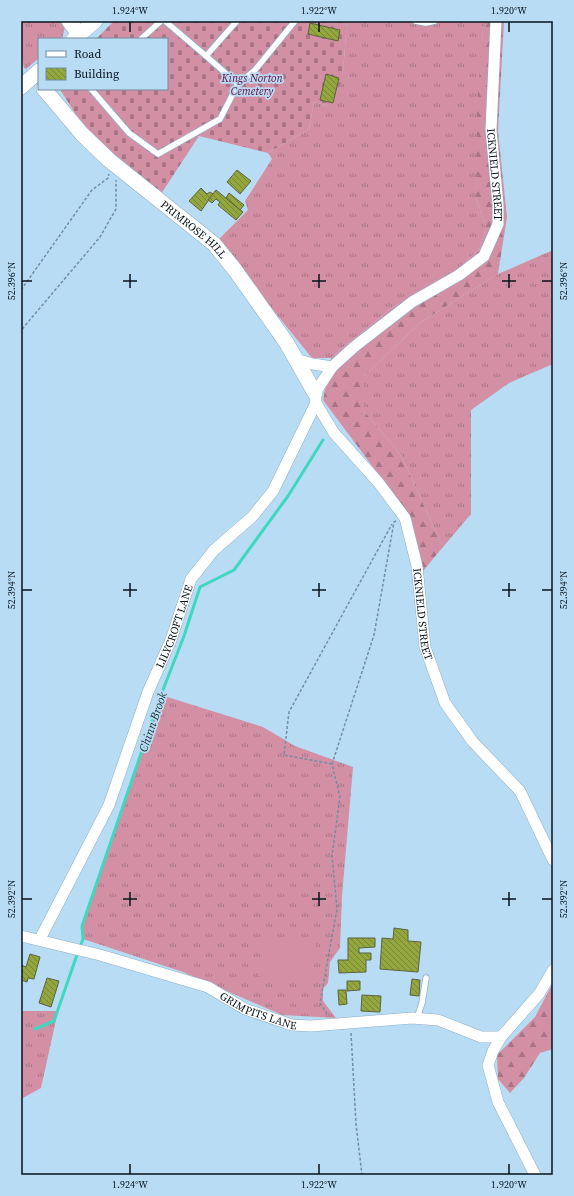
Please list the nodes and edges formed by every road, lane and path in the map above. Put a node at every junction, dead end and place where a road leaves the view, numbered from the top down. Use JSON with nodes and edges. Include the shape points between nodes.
{"nodes":[{"id":1,"x":69,"y":21,"type":"edge"},
{"id":2,"x":95,"y":21,"type":"edge"},
{"id":3,"x":161,"y":21,"type":"edge"},
{"id":4,"x":165,"y":21,"type":"edge"},
{"id":5,"x":237,"y":21,"type":"edge"},
{"id":6,"x":295,"y":21,"type":"edge"},
{"id":7,"x":414,"y":21,"type":"edge"},
{"id":8,"x":435,"y":21,"type":"edge"},
{"id":9,"x":496,"y":21,"type":"edge"},
{"id":10,"x":77,"y":36,"type":"edge"},
{"id":11,"x":142,"y":38,"type":"edge"},
{"id":12,"x":206,"y":56,"type":"junction"},
{"id":13,"x":37,"y":76,"type":"edge"},
{"id":14,"x":238,"y":84,"type":"junction"},
{"id":15,"x":21,"y":87,"type":"edge"},
{"id":16,"x":45,"y":90,"type":"edge"},
{"id":17,"x":92,"y":90,"type":"edge"},
{"id":18,"x":104,"y":181,"type":"dead end"},
{"id":19,"x":116,"y":186,"type":"dead end"},
{"id":20,"x":21,"y":290,"type":"edge"},
{"id":21,"x":21,"y":334,"type":"edge"},
{"id":22,"x":295,"y":359,"type":"junction"},
{"id":23,"x":332,"y":367,"type":"junction"},
{"id":24,"x":315,"y":398,"type":"junction"},
{"id":25,"x":405,"y":518,"type":"junction"},
{"id":26,"x":394,"y":522,"type":"junction"},
{"id":27,"x":332,"y":764,"type":"junction"},
{"id":28,"x":553,"y":860,"type":"edge"},
{"id":29,"x":21,"y":936,"type":"edge"},
{"id":30,"x":40,"y":939,"type":"junction"},
{"id":31,"x":553,"y":970,"type":"edge"},
{"id":32,"x":426,"y":978,"type":"dead end"},
{"id":33,"x":417,"y":1018,"type":"junction"},
{"id":34,"x":350,"y":1023,"type":"junction"},
{"id":35,"x":334,"y":1024,"type":"junction"},
{"id":36,"x":481,"y":1037,"type":"junction"},
{"id":37,"x":501,"y":1037,"type":"junction"},
{"id":38,"x":488,"y":1065,"type":"junction"},
{"id":39,"x":362,"y":1175,"type":"edge"},
{"id":40,"x":535,"y":1175,"type":"edge"}],
"edges":[{"from":1,"to":10,"type":"street"},
{"from":2,"to":10,"type":"street"},
{"from":3,"to":11,"type":"lane"},
{"from":4,"to":12,"type":"lane"},
{"from":5,"to":12,"type":"lane"},
{"from":6,"to":14,"type":"lane","via":[[255,70]]},
{"from":7,"to":8,"type":"lane"},
{"from":9,"to":23,"type":"street","name":"ICKNIELD STREET","via":[[491,130],[498,224],[484,256],[459,275],[412,302]]},
{"from":12,"to":14,"type":"lane"},
{"from":13,"to":15,"type":"street"},
{"from":14,"to":17,"type":"lane","via":[[220,119],[158,154],[129,133]]},
{"from":16,"to":22,"type":"street","name":"PRIMROSE HILL","via":[[82,134],[109,160],[214,244],[286,342]]},
{"from":18,"to":20,"type":"path","via":[[92,190]]},
{"from":19,"to":21,"type":"path","via":[[116,209],[100,237],[23,328]]},
{"from":22,"to":23,"type":"street"},
{"from":22,"to":24,"type":"street","name":"PRIMROSE HILL"},
{"from":23,"to":24,"type":"street","name":"ICKNIELD STREET"},
{"from":24,"to":25,"type":"street","name":"ICKNIELD STREET","via":[[334,433],[378,482]]},
{"from":24,"to":30,"type":"street","name":"LILYCROFT LANE","via":[[273,491],[252,517],[214,550],[191,579],[109,805]]},
{"from":25,"to":26,"type":"path"},
{"from":25,"to":28,"type":"street","name":"ICKNIELD STREET","via":[[417,566],[425,647],[445,703],[473,742],[520,791]]},
{"from":26,"to":27,"type":"path","via":[[374,635]]},
{"from":26,"to":27,"type":"path","via":[[289,712],[284,755]]},
{"from":27,"to":35,"type":"path","via":[[340,797],[332,856],[337,909],[320,1003]]},
{"from":29,"to":30,"type":"street","name":"GRIMPITS LANE"},
{"from":30,"to":35,"type":"street","name":"GRIMPITS LANE","via":[[208,987],[245,1009],[274,1020],[292,1025]]},
{"from":31,"to":37,"type":"street","via":[[539,994]]},
{"from":32,"to":33,"type":"lane"},
{"from":33,"to":34,"type":"street","name":"GRIMPITS LANE"},
{"from":33,"to":36,"type":"street","name":"GRIMPITS LANE","via":[[438,1020]]},
{"from":34,"to":35,"type":"street","name":"GRIMPITS LANE"},
{"from":34,"to":39,"type":"path"},
{"from":36,"to":37,"type":"street","name":"GRIMPITS LANE"},
{"from":36,"to":38,"type":"street"},
{"from":37,"to":38,"type":"street"},
{"from":38,"to":40,"type":"street","via":[[498,1102]]}]}
